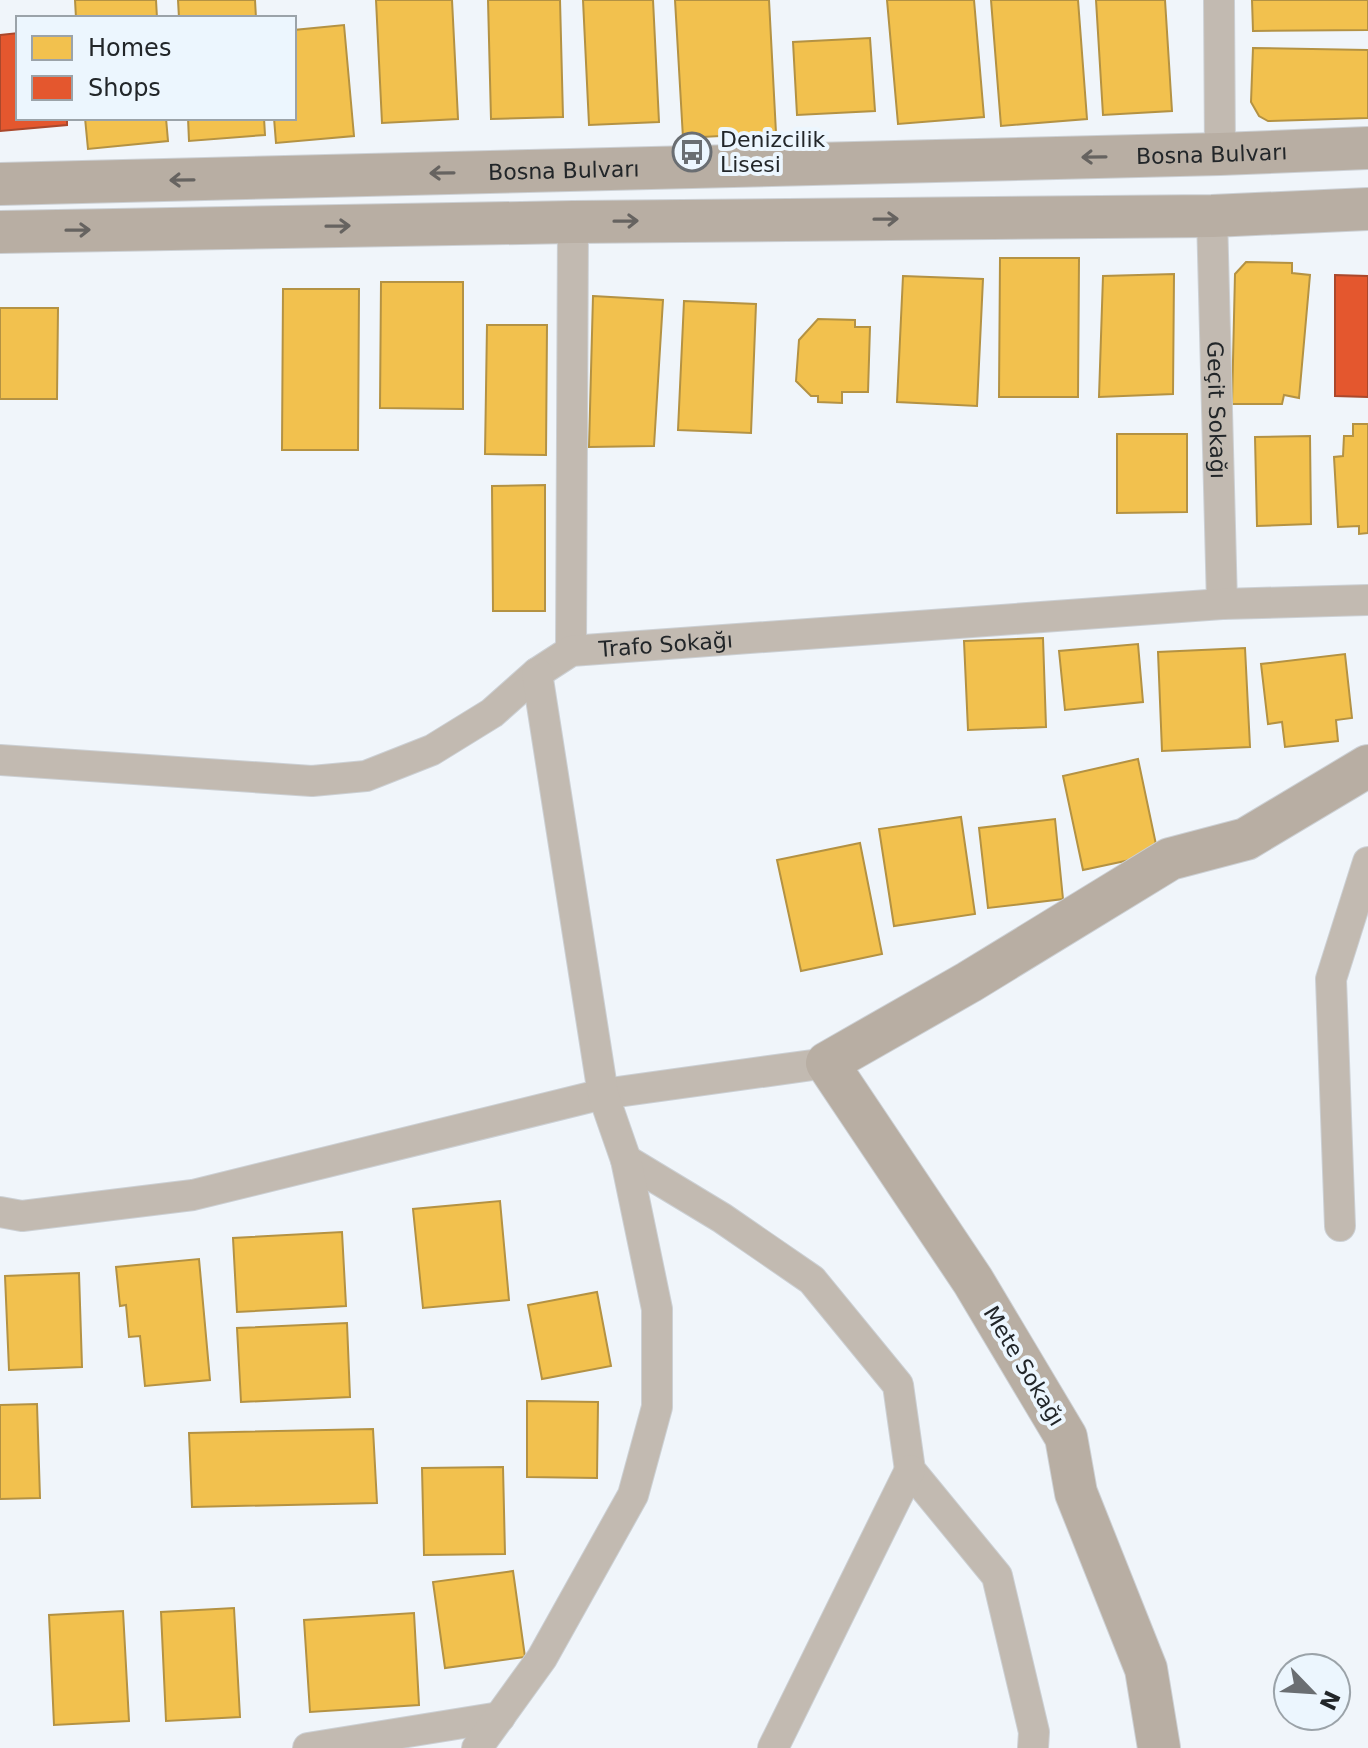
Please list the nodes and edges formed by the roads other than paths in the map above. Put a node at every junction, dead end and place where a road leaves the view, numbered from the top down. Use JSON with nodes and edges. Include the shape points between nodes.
{"nodes":[{"id":1,"x":1219,"y":0,"type":"edge"},
{"id":2,"x":1368,"y":148,"type":"edge"},
{"id":3,"x":1220,"y":154,"type":"junction"},
{"id":4,"x":0,"y":184,"type":"edge"},
{"id":5,"x":1368,"y":209,"type":"edge"},
{"id":6,"x":1212,"y":216,"type":"junction"},
{"id":7,"x":573,"y":222,"type":"junction"},
{"id":8,"x":0,"y":232,"type":"edge"},
{"id":9,"x":1368,"y":600,"type":"edge"},
{"id":10,"x":1222,"y":604,"type":"junction"},
{"id":11,"x":571,"y":651,"type":"junction"},
{"id":12,"x":537,"y":673,"type":"junction"},
{"id":13,"x":0,"y":760,"type":"edge"},
{"id":14,"x":1368,"y":766,"type":"edge"},
{"id":15,"x":1368,"y":862,"type":"edge"},
{"id":16,"x":827,"y":1063,"type":"junction"},
{"id":17,"x":603,"y":1094,"type":"junction"},
{"id":18,"x":626,"y":1160,"type":"junction"},
{"id":19,"x":0,"y":1212,"type":"edge"},
{"id":20,"x":1340,"y":1226,"type":"dead end"},
{"id":21,"x":910,"y":1470,"type":"junction"},
{"id":22,"x":500,"y":1717,"type":"junction"},
{"id":23,"x":308,"y":1748,"type":"edge"},
{"id":24,"x":477,"y":1748,"type":"edge"},
{"id":25,"x":773,"y":1748,"type":"edge"},
{"id":26,"x":1033,"y":1748,"type":"edge"},
{"id":27,"x":1159,"y":1748,"type":"edge"}],
"edges":[{"from":1,"to":3,"type":"street"},
{"from":2,"to":3,"type":"main road","name":"Bosna Bulvarı"},
{"from":3,"to":4,"type":"main road","name":"Bosna Bulvarı","one_way":true},
{"from":5,"to":6,"type":"main road"},
{"from":7,"to":6,"type":"main road","one_way":true},
{"from":6,"to":10,"type":"street","name":"Geçit Sokağı"},
{"from":8,"to":7,"type":"main road","one_way":true},
{"from":7,"to":11,"type":"street"},
{"from":9,"to":10,"type":"street","name":"Trafo Sokağı"},
{"from":10,"to":11,"type":"street","name":"Trafo Sokağı"},
{"from":11,"to":12,"type":"street","name":"Trafo Sokağı"},
{"from":12,"to":13,"type":"street","name":"Trafo Sokağı","via":[[492,713],[432,750],[366,776],[312,781]]},
{"from":12,"to":17,"type":"street"},
{"from":14,"to":16,"type":"main road","via":[[1246,839],[1170,859]]},
{"from":15,"to":20,"type":"street","via":[[1331,979]]},
{"from":16,"to":17,"type":"street"},
{"from":16,"to":27,"type":"main road","name":"Mete Sokağı","via":[[973,1281],[1066,1437],[1076,1493],[1146,1669]]},
{"from":17,"to":18,"type":"street"},
{"from":17,"to":19,"type":"street","via":[[193,1195],[22,1216]]},
{"from":18,"to":21,"type":"street","via":[[812,1280],[898,1385]]},
{"from":18,"to":22,"type":"street","via":[[657,1309],[657,1407],[633,1495],[542,1658]]},
{"from":21,"to":25,"type":"street"},
{"from":21,"to":26,"type":"street","via":[[997,1576],[1034,1732]]},
{"from":22,"to":23,"type":"street"},
{"from":22,"to":24,"type":"street"}]}
